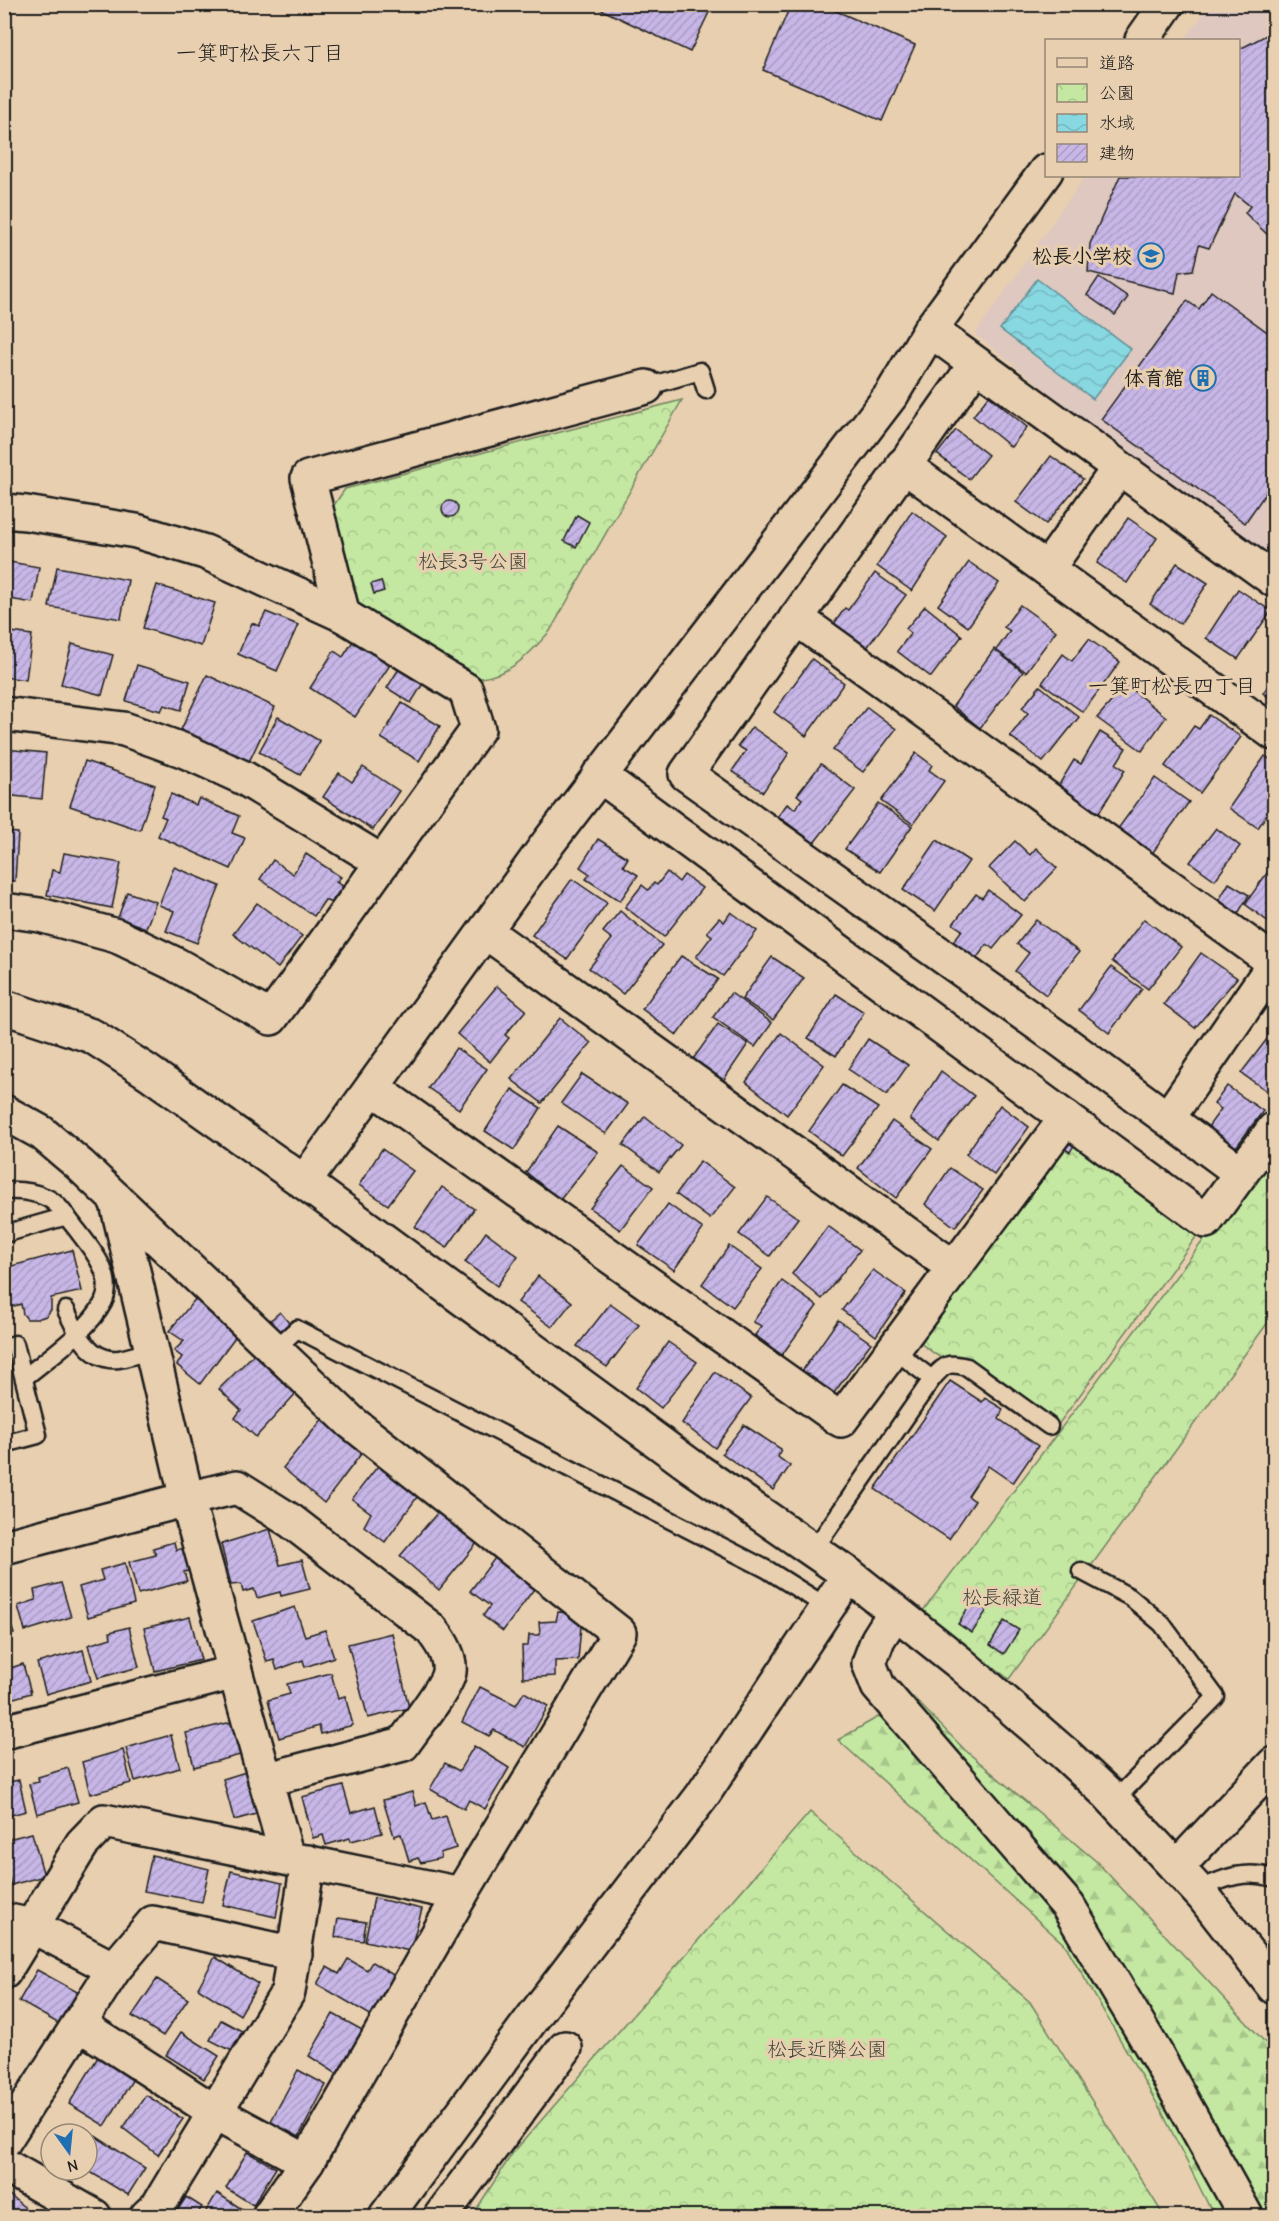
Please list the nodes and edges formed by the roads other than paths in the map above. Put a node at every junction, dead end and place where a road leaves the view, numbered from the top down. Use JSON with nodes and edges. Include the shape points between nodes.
{"nodes":[{"id":1,"x":1167,"y":4,"type":"edge"},
{"id":2,"x":1143,"y":39,"type":"edge"},
{"id":3,"x":1045,"y":174,"type":"edge"},
{"id":4,"x":930,"y":330,"type":"junction"},
{"id":5,"x":976,"y":364,"type":"junction"},
{"id":6,"x":646,"y":387,"type":"joint"},
{"id":7,"x":705,"y":390,"type":"dead end"},
{"id":8,"x":903,"y":465,"type":"junction"},
{"id":9,"x":1119,"y":468,"type":"junction"},
{"id":10,"x":4,"y":511,"type":"edge"},
{"id":11,"x":1047,"y":569,"type":"junction"},
{"id":12,"x":1275,"y":580,"type":"edge"},
{"id":13,"x":343,"y":615,"type":"junction"},
{"id":14,"x":796,"y":618,"type":"junction"},
{"id":15,"x":4,"y":714,"type":"edge"},
{"id":16,"x":1275,"y":733,"type":"edge"},
{"id":17,"x":599,"y":775,"type":"junction"},
{"id":18,"x":382,"y":862,"type":"junction"},
{"id":19,"x":4,"y":910,"type":"edge"},
{"id":20,"x":486,"y":932,"type":"junction"},
{"id":21,"x":1275,"y":963,"type":"edge"},
{"id":22,"x":4,"y":1007,"type":"edge"},
{"id":23,"x":373,"y":1088,"type":"junction"},
{"id":24,"x":4,"y":1112,"type":"edge"},
{"id":25,"x":1066,"y":1118,"type":"junction"},
{"id":26,"x":1168,"y":1118,"type":"junction"},
{"id":27,"x":1275,"y":1129,"type":"edge"},
{"id":28,"x":1241,"y":1173,"type":"junction"},
{"id":29,"x":304,"y":1182,"type":"junction"},
{"id":30,"x":4,"y":1191,"type":"edge"},
{"id":31,"x":116,"y":1199,"type":"junction"},
{"id":32,"x":67,"y":1216,"type":"junction"},
{"id":33,"x":4,"y":1234,"type":"edge"},
{"id":34,"x":953,"y":1267,"type":"junction"},
{"id":35,"x":66,"y":1310,"type":"dead end"},
{"id":36,"x":77,"y":1333,"type":"junction"},
{"id":37,"x":15,"y":1344,"type":"dead end"},
{"id":38,"x":275,"y":1349,"type":"junction"},
{"id":39,"x":893,"y":1349,"type":"junction"},
{"id":40,"x":152,"y":1350,"type":"junction"},
{"id":41,"x":24,"y":1378,"type":"junction"},
{"id":42,"x":932,"y":1379,"type":"junction"},
{"id":43,"x":1049,"y":1426,"type":"dead end"},
{"id":44,"x":4,"y":1444,"type":"edge"},
{"id":45,"x":187,"y":1499,"type":"junction"},
{"id":46,"x":4,"y":1546,"type":"edge"},
{"id":47,"x":813,"y":1551,"type":"junction"},
{"id":48,"x":1081,"y":1571,"type":"dead end"},
{"id":49,"x":849,"y":1575,"type":"junction"},
{"id":50,"x":827,"y":1607,"type":"junction"},
{"id":51,"x":895,"y":1612,"type":"junction"},
{"id":52,"x":235,"y":1672,"type":"junction"},
{"id":53,"x":4,"y":1732,"type":"edge"},
{"id":54,"x":1275,"y":1764,"type":"edge"},
{"id":55,"x":265,"y":1780,"type":"junction"},
{"id":56,"x":1114,"y":1801,"type":"junction"},
{"id":57,"x":297,"y":1860,"type":"junction"},
{"id":58,"x":1275,"y":1878,"type":"edge"},
{"id":59,"x":1187,"y":1879,"type":"junction"},
{"id":60,"x":461,"y":1894,"type":"junction"},
{"id":61,"x":18,"y":1923,"type":"edge"},
{"id":62,"x":296,"y":1954,"type":"junction"},
{"id":63,"x":114,"y":1969,"type":"junction"},
{"id":64,"x":4,"y":1972,"type":"edge"},
{"id":65,"x":1275,"y":1987,"type":"edge"},
{"id":66,"x":79,"y":2024,"type":"junction"},
{"id":67,"x":565,"y":2048,"type":"dead end"},
{"id":68,"x":215,"y":2112,"type":"junction"},
{"id":69,"x":8,"y":2128,"type":"edge"},
{"id":70,"x":306,"y":2162,"type":"junction"},
{"id":71,"x":4,"y":2165,"type":"edge"},
{"id":72,"x":94,"y":2217,"type":"edge"},
{"id":73,"x":147,"y":2217,"type":"edge"},
{"id":74,"x":270,"y":2217,"type":"edge"},
{"id":75,"x":386,"y":2217,"type":"edge"},
{"id":76,"x":441,"y":2217,"type":"edge"},
{"id":77,"x":1246,"y":2217,"type":"edge"}],
"edges":[{"from":1,"to":2,"type":"street"},
{"from":3,"to":4,"type":"street"},
{"from":4,"to":5,"type":"street"},
{"from":4,"to":17,"type":"street","via":[[892,394]]},
{"from":5,"to":8,"type":"street"},
{"from":5,"to":9,"type":"street"},
{"from":6,"to":7,"type":"lane","via":[[700,371]]},
{"from":6,"to":13,"type":"street","via":[[308,478]]},
{"from":8,"to":11,"type":"street"},
{"from":8,"to":14,"type":"street"},
{"from":9,"to":11,"type":"street"},
{"from":9,"to":12,"type":"street"},
{"from":10,"to":13,"type":"street","via":[[148,534],[204,552]]},
{"from":11,"to":16,"type":"street"},
{"from":13,"to":18,"type":"street","via":[[466,690],[478,729]]},
{"from":14,"to":21,"type":"street"},
{"from":14,"to":26,"type":"street","via":[[686,774]]},
{"from":15,"to":18,"type":"street","via":[[123,729],[185,751],[244,778]]},
{"from":17,"to":20,"type":"street"},
{"from":17,"to":25,"type":"street"},
{"from":18,"to":19,"type":"street","via":[[271,1018],[117,936],[40,915]]},
{"from":20,"to":23,"type":"street"},
{"from":20,"to":34,"type":"street"},
{"from":21,"to":26,"type":"street"},
{"from":22,"to":29,"type":"street","via":[[92,1036]]},
{"from":23,"to":29,"type":"street"},
{"from":23,"to":39,"type":"street","via":[[841,1420]]},
{"from":24,"to":31,"type":"street","via":[[42,1133]]},
{"from":25,"to":28,"type":"street","via":[[1206,1221]]},
{"from":25,"to":34,"type":"street"},
{"from":26,"to":28,"type":"street"},
{"from":27,"to":28,"type":"street"},
{"from":29,"to":47,"type":"street"},
{"from":30,"to":32,"type":"lane","via":[[20,1190],[45,1197]]},
{"from":31,"to":38,"type":"street"},
{"from":31,"to":40,"type":"street"},
{"from":32,"to":33,"type":"lane"},
{"from":32,"to":36,"type":"lane","via":[[93,1249],[106,1285],[104,1301],[91,1322]]},
{"from":34,"to":39,"type":"street"},
{"from":35,"to":36,"type":"lane"},
{"from":36,"to":40,"type":"lane","via":[[91,1351],[106,1358]]},
{"from":36,"to":41,"type":"lane"},
{"from":37,"to":41,"type":"lane"},
{"from":38,"to":50,"type":"lane","via":[[297,1329],[768,1570]]},
{"from":38,"to":60,"type":"street","via":[[351,1422],[619,1633]]},
{"from":39,"to":42,"type":"lane"},
{"from":40,"to":45,"type":"street"},
{"from":41,"to":44,"type":"lane","via":[[38,1434]]},
{"from":42,"to":43,"type":"lane","via":[[943,1366],[953,1363],[967,1367]]},
{"from":42,"to":47,"type":"lane"},
{"from":45,"to":46,"type":"street"},
{"from":45,"to":52,"type":"street"},
{"from":45,"to":55,"type":"street","via":[[237,1487],[291,1521],[431,1629],[446,1655],[449,1672],[403,1744]]},
{"from":47,"to":49,"type":"street"},
{"from":48,"to":56,"type":"lane","via":[[1130,1597],[1162,1624],[1216,1696]]},
{"from":49,"to":50,"type":"street"},
{"from":49,"to":51,"type":"street"},
{"from":50,"to":75,"type":"street","via":[[702,1796]]},
{"from":51,"to":56,"type":"street","via":[[960,1663]]},
{"from":51,"to":77,"type":"street","via":[[869,1662],[878,1686],[1068,1906]]},
{"from":52,"to":53,"type":"street"},
{"from":52,"to":55,"type":"street"},
{"from":54,"to":59,"type":"street"},
{"from":55,"to":57,"type":"street"},
{"from":56,"to":59,"type":"street"},
{"from":57,"to":60,"type":"street"},
{"from":57,"to":61,"type":"street","via":[[104,1821]]},
{"from":57,"to":62,"type":"street"},
{"from":58,"to":59,"type":"lane","via":[[1254,1873]]},
{"from":59,"to":65,"type":"street"},
{"from":60,"to":70,"type":"street"},
{"from":61,"to":63,"type":"street"},
{"from":61,"to":64,"type":"street"},
{"from":62,"to":63,"type":"street","via":[[153,1923]]},
{"from":62,"to":68,"type":"street","via":[[288,1992]]},
{"from":63,"to":66,"type":"street"},
{"from":66,"to":68,"type":"street"},
{"from":66,"to":69,"type":"street"},
{"from":67,"to":76,"type":"street"},
{"from":68,"to":70,"type":"street"},
{"from":68,"to":73,"type":"street","via":[[158,2206]]},
{"from":70,"to":74,"type":"street"},
{"from":71,"to":72,"type":"street"}]}
